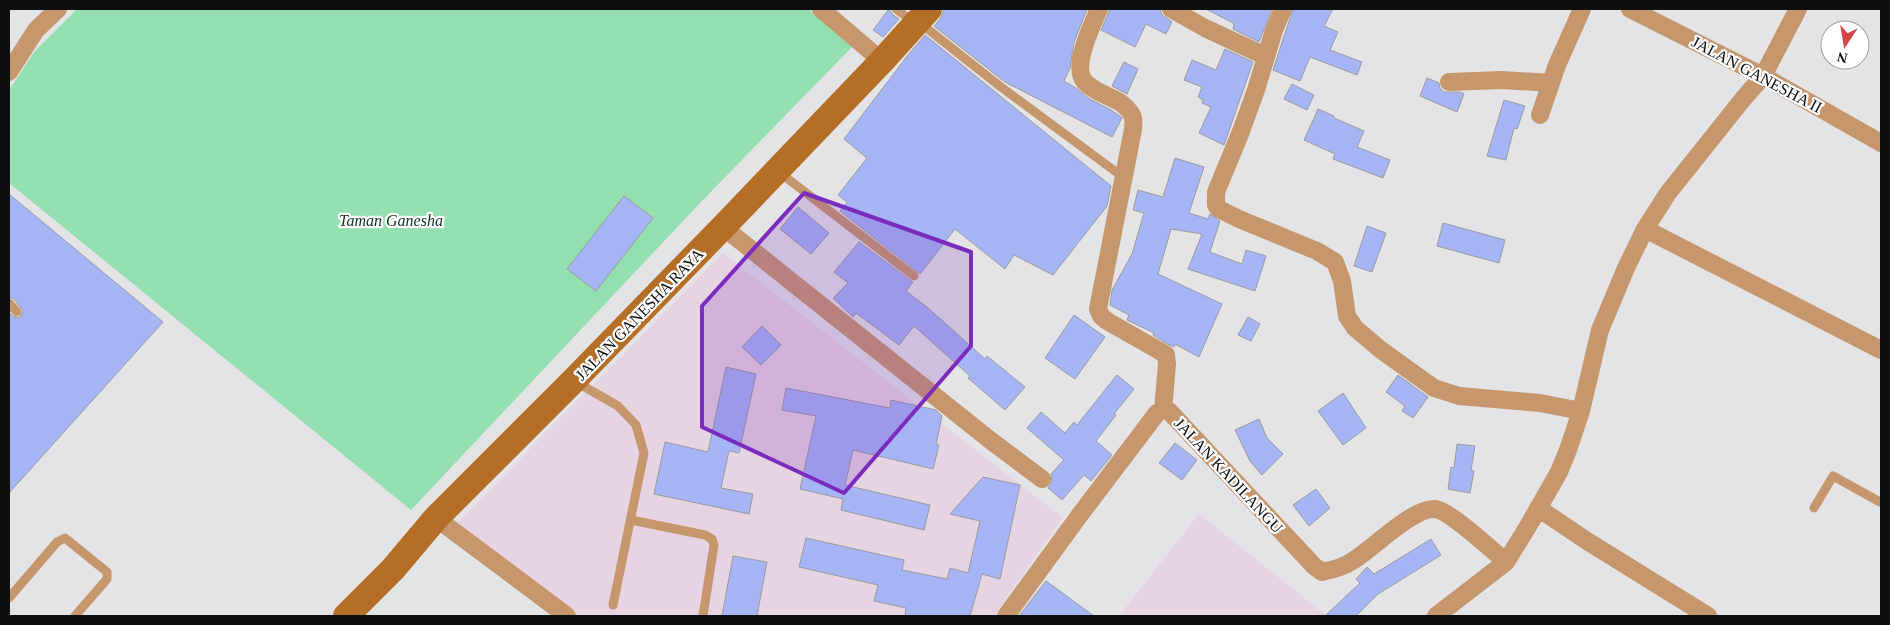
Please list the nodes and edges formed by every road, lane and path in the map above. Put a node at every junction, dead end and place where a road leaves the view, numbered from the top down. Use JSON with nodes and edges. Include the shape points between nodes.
{"nodes":[{"id":1,"x":58,"y":9,"type":"edge"},
{"id":2,"x":821,"y":9,"type":"edge"},
{"id":3,"x":1099,"y":9,"type":"edge"},
{"id":4,"x":1172,"y":9,"type":"edge"},
{"id":5,"x":1283,"y":9,"type":"edge"},
{"id":6,"x":1582,"y":9,"type":"edge"},
{"id":7,"x":1630,"y":9,"type":"edge"},
{"id":8,"x":1798,"y":9,"type":"edge"},
{"id":9,"x":914,"y":15,"type":"edge"},
{"id":10,"x":1265,"y":56,"type":"junction"},
{"id":11,"x":882,"y":61,"type":"junction"},
{"id":12,"x":9,"y":72,"type":"edge"},
{"id":13,"x":1763,"y":76,"type":"junction"},
{"id":14,"x":1449,"y":82,"type":"dead end"},
{"id":15,"x":1551,"y":83,"type":"junction"},
{"id":16,"x":1540,"y":115,"type":"dead end"},
{"id":17,"x":1881,"y":143,"type":"edge"},
{"id":18,"x":776,"y":170,"type":"junction"},
{"id":19,"x":1123,"y":177,"type":"junction"},
{"id":20,"x":723,"y":227,"type":"junction"},
{"id":21,"x":1645,"y":229,"type":"junction"},
{"id":22,"x":914,"y":276,"type":"dead end"},
{"id":23,"x":9,"y":303,"type":"edge"},
{"id":24,"x":17,"y":312,"type":"dead end"},
{"id":25,"x":1881,"y":350,"type":"edge"},
{"id":26,"x":574,"y":380,"type":"junction"},
{"id":27,"x":1163,"y":410,"type":"junction"},
{"id":28,"x":1580,"y":411,"type":"junction"},
{"id":29,"x":1042,"y":479,"type":"dead end"},
{"id":30,"x":1881,"y":501,"type":"edge"},
{"id":31,"x":1538,"y":508,"type":"junction"},
{"id":32,"x":1814,"y":508,"type":"dead end"},
{"id":33,"x":436,"y":518,"type":"junction"},
{"id":34,"x":631,"y":520,"type":"junction"},
{"id":35,"x":1506,"y":562,"type":"junction"},
{"id":36,"x":9,"y":598,"type":"edge"},
{"id":37,"x":614,"y":605,"type":"dead end"},
{"id":38,"x":75,"y":616,"type":"edge"},
{"id":39,"x":346,"y":616,"type":"edge"},
{"id":40,"x":567,"y":616,"type":"edge"},
{"id":41,"x":703,"y":616,"type":"edge"},
{"id":42,"x":1006,"y":616,"type":"edge"},
{"id":43,"x":1436,"y":616,"type":"edge"},
{"id":44,"x":1708,"y":616,"type":"edge"}],
"edges":[{"from":1,"to":12,"type":"street","via":[[36,30]]},
{"from":2,"to":11,"type":"street"},
{"from":3,"to":19,"type":"street","via":[[1083,51],[1080,72],[1090,86],[1119,102],[1133,117]]},
{"from":4,"to":10,"type":"street"},
{"from":5,"to":10,"type":"street"},
{"from":6,"to":15,"type":"street"},
{"from":7,"to":13,"type":"street","name":"JALAN GANESHA II"},
{"from":8,"to":13,"type":"street"},
{"from":9,"to":11,"type":"street","name":"JALAN GANESHA RAYA"},
{"from":9,"to":19,"type":"lane","via":[[1009,92]]},
{"from":10,"to":28,"type":"street","via":[[1253,99],[1216,192],[1219,209],[1318,251],[1335,262],[1342,281],[1347,316],[1355,328],[1434,388],[1459,396],[1540,403]]},
{"from":11,"to":18,"type":"street","name":"JALAN GANESHA RAYA"},
{"from":13,"to":17,"type":"street","name":"JALAN GANESHA II"},
{"from":13,"to":21,"type":"street","via":[[1668,193]]},
{"from":14,"to":15,"type":"street","via":[[1502,80]]},
{"from":15,"to":16,"type":"street"},
{"from":18,"to":20,"type":"street","name":"JALAN GANESHA RAYA"},
{"from":18,"to":22,"type":"lane"},
{"from":19,"to":27,"type":"street","via":[[1098,309],[1100,316],[1107,321],[1166,356]]},
{"from":20,"to":26,"type":"street","name":"JALAN GANESHA RAYA"},
{"from":20,"to":29,"type":"street"},
{"from":21,"to":25,"type":"street"},
{"from":21,"to":28,"type":"street","via":[[1600,330]]},
{"from":23,"to":24,"type":"lane"},
{"from":26,"to":33,"type":"street","name":"JALAN GANESHA RAYA"},
{"from":26,"to":34,"type":"lane","via":[[618,406],[636,425],[644,453]]},
{"from":27,"to":35,"type":"street","name":"JALAN KADILANGU","via":[[1169,411],[1322,572],[1353,561],[1422,511],[1436,509]]},
{"from":27,"to":42,"type":"street","name":"JALAN KADILANGU","via":[[1157,413]]},
{"from":28,"to":31,"type":"street","via":[[1562,464]]},
{"from":30,"to":32,"type":"lane","via":[[1833,476]]},
{"from":31,"to":35,"type":"street"},
{"from":31,"to":44,"type":"street"},
{"from":33,"to":39,"type":"street","name":"JALAN GANESHA RAYA"},
{"from":33,"to":40,"type":"street"},
{"from":34,"to":37,"type":"lane"},
{"from":34,"to":41,"type":"lane","via":[[712,539],[714,553]]},
{"from":35,"to":43,"type":"street"},
{"from":36,"to":38,"type":"lane","via":[[57,542],[65,538],[107,572],[107,579]]}]}
